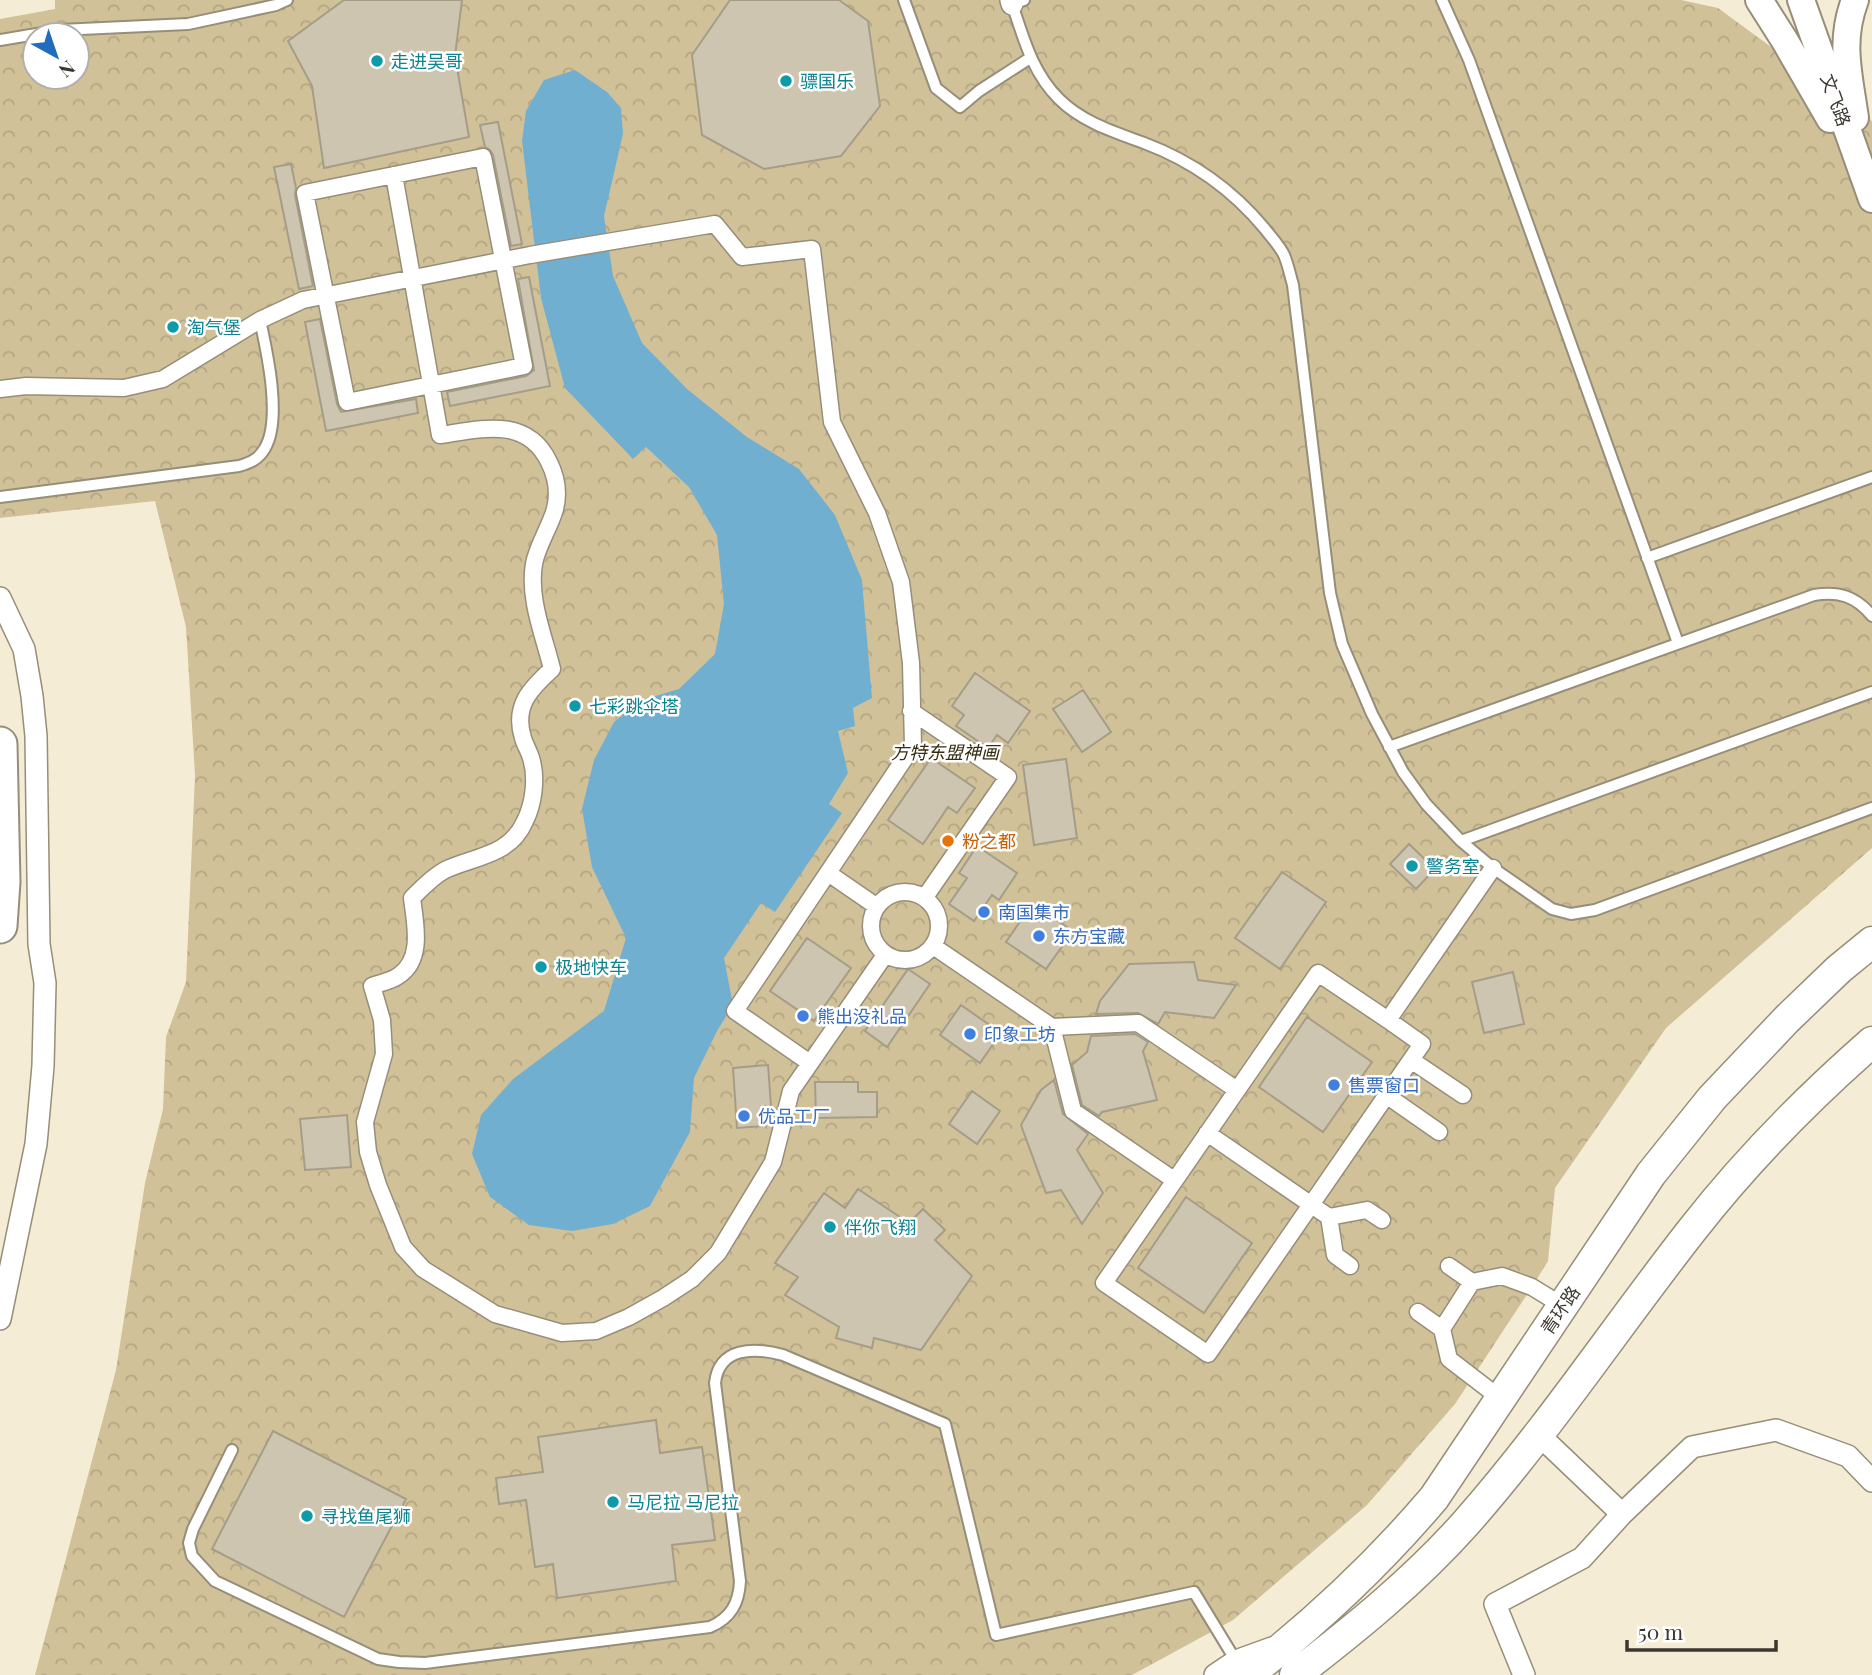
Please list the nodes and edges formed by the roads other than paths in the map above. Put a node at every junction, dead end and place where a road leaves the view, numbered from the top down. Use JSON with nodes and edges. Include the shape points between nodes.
{"nodes":[{"id":1,"x":287,"y":0,"type":"edge"},
{"id":2,"x":904,"y":0,"type":"edge"},
{"id":3,"x":1442,"y":0,"type":"edge"},
{"id":4,"x":1759,"y":0,"type":"edge"},
{"id":5,"x":1801,"y":0,"type":"edge"},
{"id":6,"x":1855,"y":0,"type":"edge"},
{"id":7,"x":1016,"y":1,"type":"edge"},
{"id":8,"x":0,"y":40,"type":"edge"},
{"id":9,"x":1030,"y":58,"type":"junction"},
{"id":10,"x":394,"y":174,"type":"junction"},
{"id":11,"x":1869,"y":191,"type":"edge"},
{"id":12,"x":503,"y":260,"type":"junction"},
{"id":13,"x":412,"y":278,"type":"junction"},
{"id":14,"x":326,"y":295,"type":"junction"},
{"id":15,"x":260,"y":320,"type":"junction"},
{"id":16,"x":431,"y":385,"type":"junction"},
{"id":17,"x":0,"y":389,"type":"edge"},
{"id":18,"x":1872,"y":477,"type":"edge"},
{"id":19,"x":0,"y":497,"type":"edge"},
{"id":20,"x":1647,"y":558,"type":"junction"},
{"id":21,"x":0,"y":598,"type":"edge"},
{"id":22,"x":1872,"y":616,"type":"edge"},
{"id":23,"x":1678,"y":643,"type":"junction"},
{"id":24,"x":1872,"y":692,"type":"edge"},
{"id":25,"x":911,"y":712,"type":"junction"},
{"id":26,"x":0,"y":744,"type":"edge"},
{"id":27,"x":1389,"y":747,"type":"junction"},
{"id":28,"x":1872,"y":808,"type":"edge"},
{"id":29,"x":1461,"y":841,"type":"junction"},
{"id":30,"x":1493,"y":868,"type":"junction"},
{"id":31,"x":828,"y":873,"type":"junction"},
{"id":32,"x":925,"y":897,"type":"junction"},
{"id":33,"x":876,"y":906,"type":"junction"},
{"id":34,"x":0,"y":926,"type":"edge"},
{"id":35,"x":1872,"y":942,"type":"edge"},
{"id":36,"x":933,"y":946,"type":"junction"},
{"id":37,"x":1872,"y":948,"type":"edge"},
{"id":38,"x":885,"y":955,"type":"junction"},
{"id":39,"x":1839,"y":969,"type":"junction"},
{"id":40,"x":1388,"y":1020,"type":"junction"},
{"id":41,"x":1052,"y":1027,"type":"junction"},
{"id":42,"x":1872,"y":1042,"type":"edge"},
{"id":43,"x":1411,"y":1060,"type":"junction"},
{"id":44,"x":810,"y":1063,"type":"junction"},
{"id":45,"x":1237,"y":1090,"type":"junction"},
{"id":46,"x":1386,"y":1095,"type":"junction"},
{"id":47,"x":1463,"y":1096,"type":"dead end"},
{"id":48,"x":1439,"y":1132,"type":"dead end"},
{"id":49,"x":1207,"y":1133,"type":"junction"},
{"id":50,"x":1174,"y":1180,"type":"junction"},
{"id":51,"x":1311,"y":1204,"type":"junction"},
{"id":52,"x":1329,"y":1217,"type":"junction"},
{"id":53,"x":1382,"y":1220,"type":"dead end"},
{"id":54,"x":1350,"y":1266,"type":"dead end"},
{"id":55,"x":1449,"y":1266,"type":"dead end"},
{"id":56,"x":1472,"y":1282,"type":"junction"},
{"id":57,"x":1563,"y":1306,"type":"junction"},
{"id":58,"x":1418,"y":1312,"type":"dead end"},
{"id":59,"x":0,"y":1319,"type":"edge"},
{"id":60,"x":1442,"y":1329,"type":"junction"},
{"id":61,"x":1501,"y":1399,"type":"junction"},
{"id":62,"x":1537,"y":1433,"type":"junction"},
{"id":63,"x":232,"y":1450,"type":"dead end"},
{"id":64,"x":1872,"y":1481,"type":"edge"},
{"id":65,"x":1622,"y":1514,"type":"junction"},
{"id":66,"x":1366,"y":1620,"type":"junction"},
{"id":67,"x":1242,"y":1668,"type":"edge"},
{"id":68,"x":1215,"y":1675,"type":"edge"},
{"id":69,"x":1295,"y":1675,"type":"edge"},
{"id":70,"x":1314,"y":1675,"type":"edge"},
{"id":71,"x":1524,"y":1675,"type":"edge"}],
"edges":[{"from":1,"to":8,"type":"lane","via":[[188,24],[60,30]]},
{"from":2,"to":9,"type":"lane","via":[[936,88],[960,107]]},
{"from":3,"to":20,"type":"lane","via":[[1469,60]]},
{"from":4,"to":11,"type":"street"},
{"from":5,"to":11,"type":"street","name":"文飞路"},
{"from":6,"to":11,"type":"street","via":[[1845,34],[1845,54]]},
{"from":7,"to":9,"type":"lane"},
{"from":9,"to":27,"type":"lane","via":[[1060,100],[1086,119],[1186,162],[1222,184],[1284,255],[1294,298],[1331,593],[1356,682]]},
{"from":10,"to":12,"type":"street","via":[[483,157]]},
{"from":10,"to":13,"type":"street"},
{"from":10,"to":14,"type":"street","via":[[305,192]]},
{"from":12,"to":13,"type":"street"},
{"from":12,"to":16,"type":"street","via":[[524,366]]},
{"from":12,"to":25,"type":"street","via":[[715,224],[742,257],[812,249],[832,422],[877,513],[901,583],[911,663]]},
{"from":13,"to":14,"type":"street"},
{"from":13,"to":16,"type":"street"},
{"from":14,"to":15,"type":"street"},
{"from":14,"to":16,"type":"street","via":[[347,402]]},
{"from":15,"to":17,"type":"street","via":[[163,379],[124,388]]},
{"from":15,"to":19,"type":"lane","via":[[271,378],[271,428],[265,448],[253,462]]},
{"from":16,"to":44,"type":"street","via":[[440,435],[514,429],[534,439],[556,475],[556,505],[534,562],[532,590],[552,669],[533,687],[519,723],[531,758],[534,787],[526,821],[514,839],[492,855],[445,871],[426,883],[412,898],[417,940],[412,960],[400,975],[372,986],[382,1020],[384,1054],[365,1122],[368,1152],[403,1247],[423,1269],[495,1314],[562,1333],[596,1331],[629,1317],[692,1279],[718,1253],[773,1162],[790,1091]]},
{"from":18,"to":20,"type":"lane"},
{"from":20,"to":23,"type":"lane"},
{"from":21,"to":59,"type":"street","via":[[24,649],[32,696],[39,944],[45,983],[36,1144]]},
{"from":22,"to":23,"type":"lane","via":[[1860,603],[1830,592]]},
{"from":23,"to":27,"type":"lane"},
{"from":24,"to":29,"type":"lane"},
{"from":25,"to":31,"type":"street","via":[[913,746]]},
{"from":25,"to":32,"type":"street","via":[[1007,777]]},
{"from":26,"to":34,"type":"main road"},
{"from":27,"to":29,"type":"lane","via":[[1426,804]]},
{"from":28,"to":30,"type":"lane","via":[[1595,910],[1571,914],[1552,909]]},
{"from":29,"to":30,"type":"lane"},
{"from":30,"to":40,"type":"street"},
{"from":31,"to":33,"type":"street"},
{"from":31,"to":44,"type":"street","via":[[735,1011]]},
{"from":32,"to":33,"type":"street","via":[[908,891],[890,895]]},
{"from":32,"to":36,"type":"street","via":[[936,911],[939,929]]},
{"from":33,"to":38,"type":"street","via":[[870,923],[873,941]]},
{"from":35,"to":39,"type":"main road","name":"青环路"},
{"from":36,"to":38,"type":"street","via":[[920,958],[902,961]]},
{"from":36,"to":41,"type":"street"},
{"from":37,"to":39,"type":"main road"},
{"from":38,"to":44,"type":"street"},
{"from":39,"to":57,"type":"main road","name":"青环路","via":[[1712,1098],[1651,1174]]},
{"from":40,"to":43,"type":"street","via":[[1422,1044]]},
{"from":40,"to":45,"type":"street","via":[[1318,973]]},
{"from":41,"to":45,"type":"street","via":[[1138,1023]]},
{"from":41,"to":50,"type":"street","via":[[1073,1111]]},
{"from":42,"to":62,"type":"main road","via":[[1825,1083],[1694,1227]]},
{"from":43,"to":46,"type":"street"},
{"from":43,"to":47,"type":"street"},
{"from":45,"to":49,"type":"street"},
{"from":46,"to":48,"type":"street"},
{"from":46,"to":51,"type":"street"},
{"from":49,"to":50,"type":"street"},
{"from":49,"to":51,"type":"street"},
{"from":50,"to":51,"type":"street","via":[[1104,1283],[1208,1354]]},
{"from":51,"to":52,"type":"street"},
{"from":52,"to":53,"type":"street","via":[[1367,1210]]},
{"from":52,"to":54,"type":"street","via":[[1335,1255]]},
{"from":55,"to":56,"type":"street"},
{"from":56,"to":57,"type":"street","via":[[1502,1276]]},
{"from":56,"to":60,"type":"street"},
{"from":57,"to":61,"type":"main road","name":"青环路"},
{"from":58,"to":60,"type":"street"},
{"from":60,"to":61,"type":"street","via":[[1448,1359]]},
{"from":61,"to":67,"type":"main road","name":"青环路","via":[[1434,1498],[1398,1540],[1291,1641]]},
{"from":62,"to":65,"type":"street"},
{"from":62,"to":66,"type":"main road","via":[[1465,1524]]},
{"from":63,"to":67,"type":"lane","via":[[192,1529],[192,1556],[215,1581],[378,1659],[425,1663],[710,1628],[723,1622],[740,1597],[717,1370],[740,1352],[768,1350],[945,1424],[996,1635],[1194,1592]]},
{"from":64,"to":65,"type":"street","via":[[1848,1456],[1776,1430],[1692,1447]]},
{"from":65,"to":71,"type":"street","via":[[1581,1558],[1495,1604]]},
{"from":66,"to":69,"type":"main road"},
{"from":66,"to":70,"type":"street"},
{"from":67,"to":68,"type":"street"}]}
